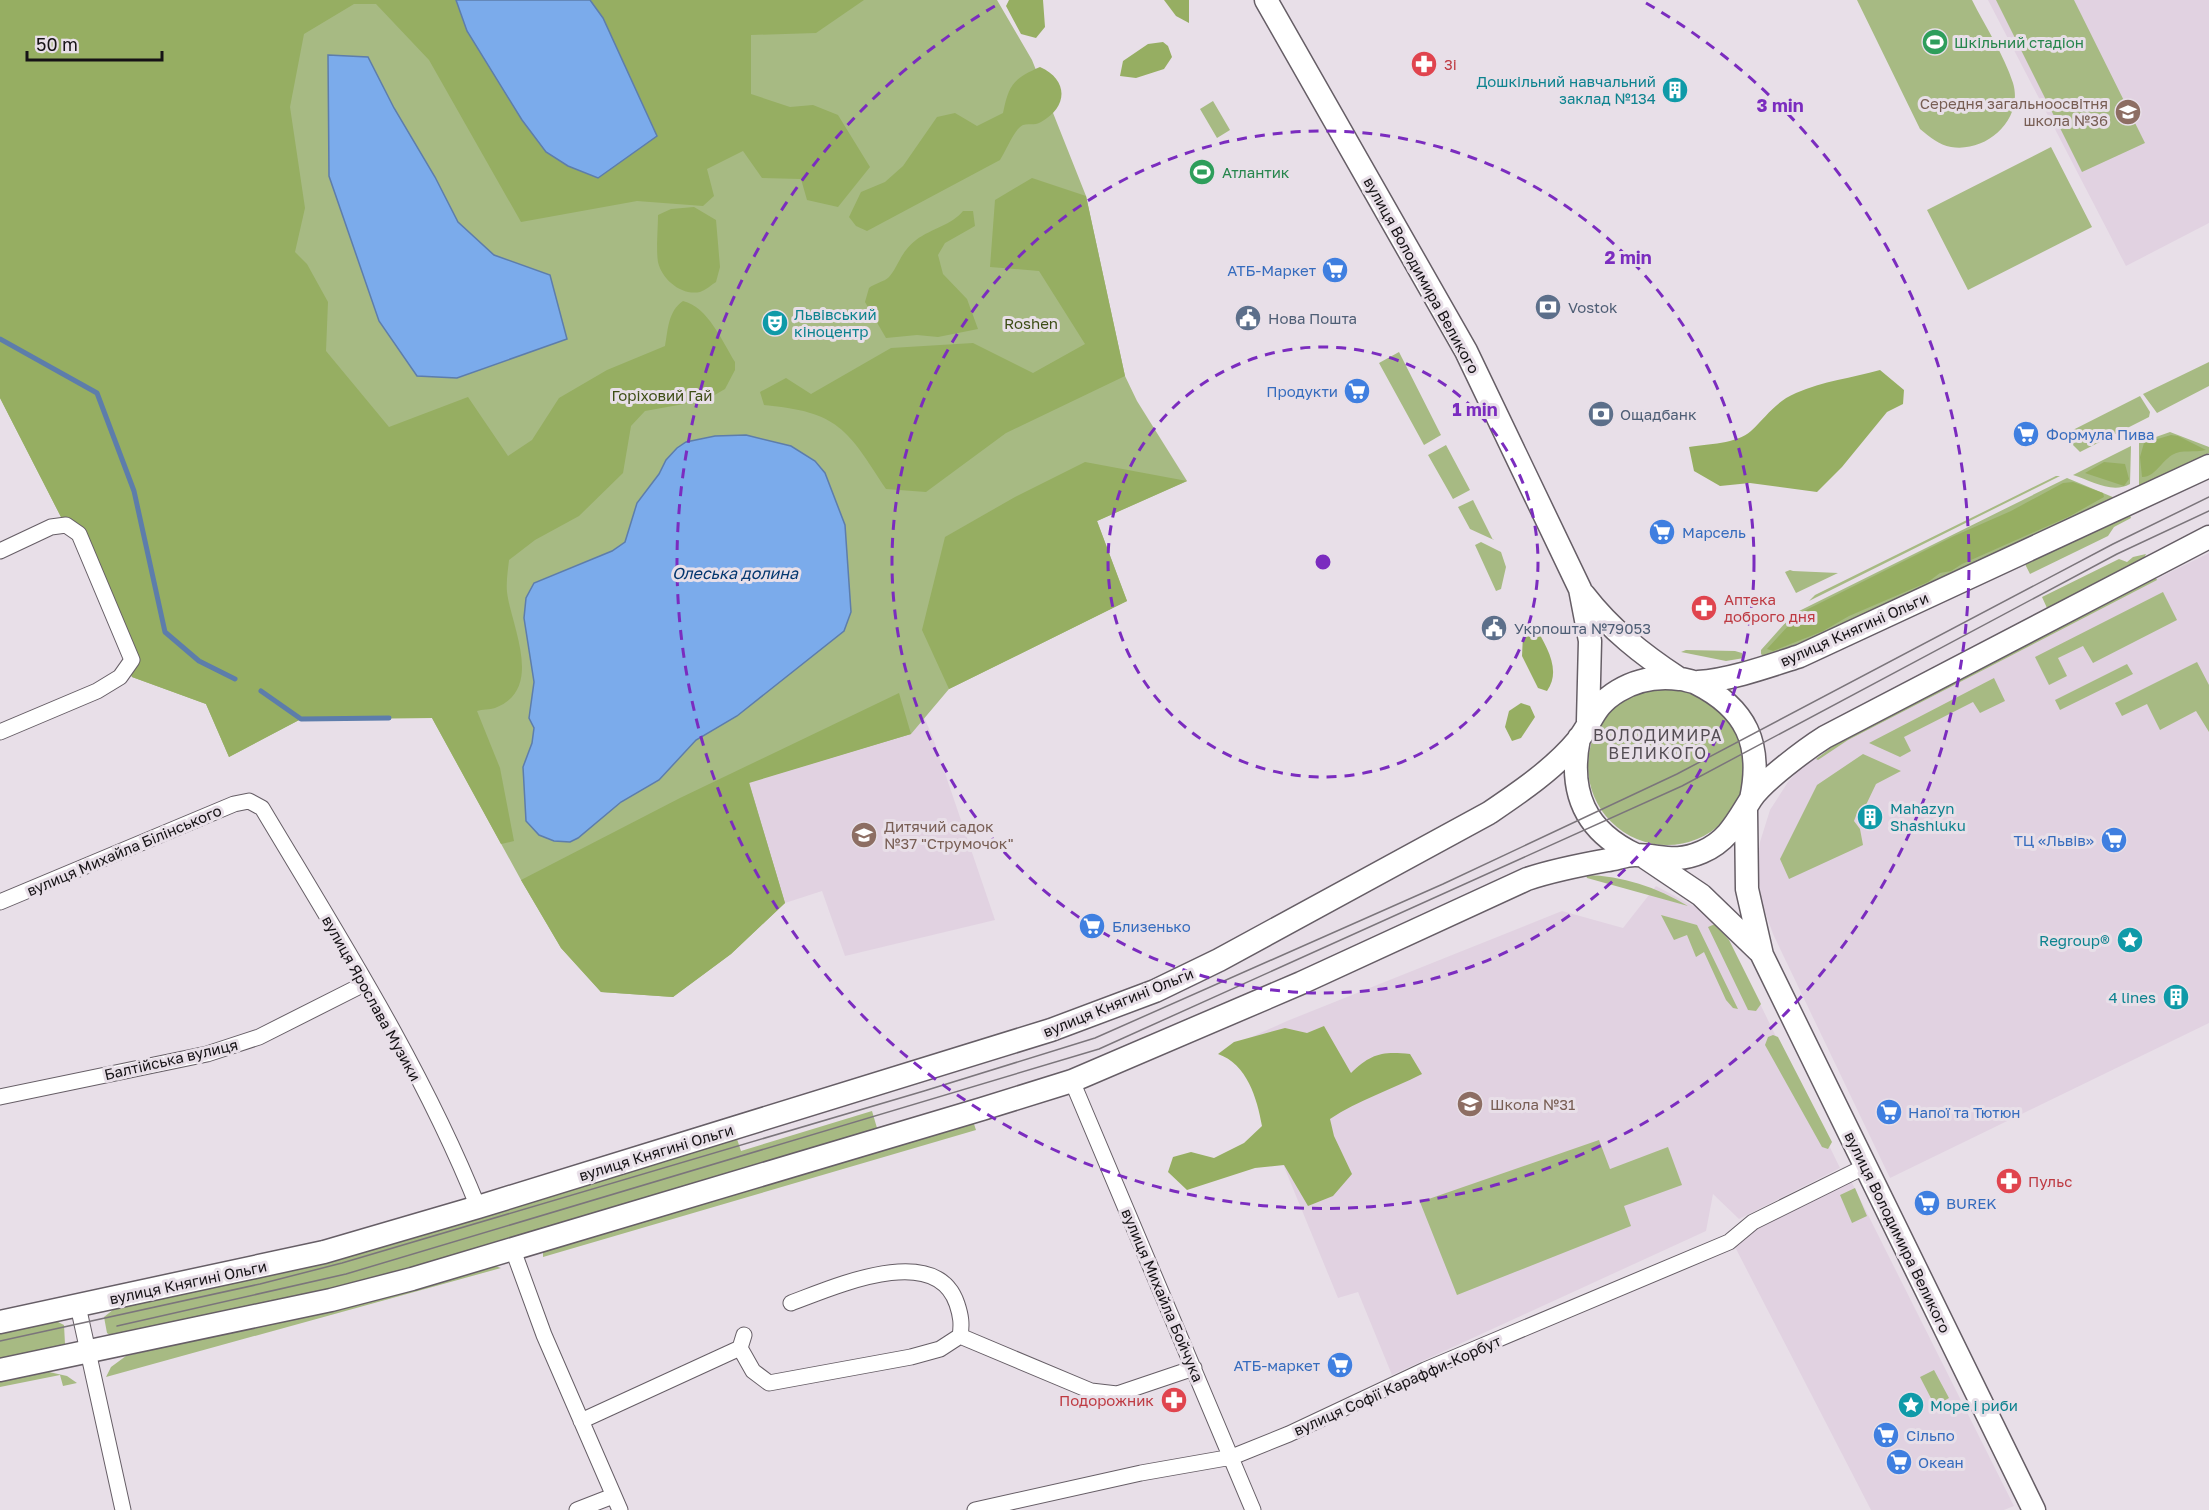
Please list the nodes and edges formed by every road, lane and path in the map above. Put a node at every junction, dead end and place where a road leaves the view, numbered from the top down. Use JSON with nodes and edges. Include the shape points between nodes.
{"nodes":[{"id":1,"x":1266,"y":0,"type":"edge"},
{"id":2,"x":2209,"y":466,"type":"edge"},
{"id":3,"x":2209,"y":537,"type":"edge"},
{"id":4,"x":0,"y":551,"type":"edge"},
{"id":5,"x":1580,"y":589,"type":"junction"},
{"id":6,"x":1687,"y":680,"type":"junction"},
{"id":7,"x":1583,"y":730,"type":"junction"},
{"id":8,"x":0,"y":732,"type":"edge"},
{"id":9,"x":249,"y":801,"type":"joint"},
{"id":10,"x":1749,"y":805,"type":"junction"},
{"id":11,"x":1640,"y":856,"type":"junction"},
{"id":12,"x":0,"y":902,"type":"edge"},
{"id":13,"x":1762,"y":955,"type":"junction"},
{"id":14,"x":366,"y":983,"type":"junction"},
{"id":15,"x":1072,"y":1081,"type":"junction"},
{"id":16,"x":0,"y":1097,"type":"edge"},
{"id":17,"x":1866,"y":1166,"type":"junction"},
{"id":18,"x":478,"y":1207,"type":"junction"},
{"id":19,"x":513,"y":1250,"type":"junction"},
{"id":20,"x":791,"y":1303,"type":"dead end"},
{"id":21,"x":78,"y":1306,"type":"junction"},
{"id":22,"x":0,"y":1322,"type":"edge"},
{"id":23,"x":960,"y":1336,"type":"junction"},
{"id":24,"x":89,"y":1352,"type":"junction"},
{"id":25,"x":1194,"y":1368,"type":"junction"},
{"id":26,"x":0,"y":1370,"type":"edge"},
{"id":27,"x":581,"y":1421,"type":"junction"},
{"id":28,"x":1232,"y":1457,"type":"junction"},
{"id":29,"x":614,"y":1496,"type":"junction"},
{"id":30,"x":123,"y":1510,"type":"edge"},
{"id":31,"x":577,"y":1510,"type":"edge"},
{"id":32,"x":620,"y":1510,"type":"edge"},
{"id":33,"x":975,"y":1510,"type":"edge"},
{"id":34,"x":1253,"y":1510,"type":"edge"},
{"id":35,"x":2034,"y":1510,"type":"edge"}],
"edges":[{"from":1,"to":5,"type":"main road","name":"вулиця Володимира Великого","via":[[1466,351]]},
{"from":2,"to":6,"type":"main road","name":"вулиця Княгині Ольги","via":[[1800,656],[1761,669]]},
{"from":3,"to":10,"type":"main road","via":[[1825,736]]},
{"from":4,"to":8,"type":"street","via":[[51,527],[66,525],[79,534],[132,660],[120,677],[97,691]]},
{"from":5,"to":6,"type":"main road","name":"вулиця Володимира Великого","via":[[1617,633],[1639,652]]},
{"from":5,"to":7,"type":"main road","name":"вулиця Володимира Великого","via":[[1590,641]]},
{"from":6,"to":7,"type":"main road","name":"вулиця Княгині Ольги","via":[[1657,678],[1617,691],[1600,704]]},
{"from":6,"to":10,"type":"main road","name":"вулиця Володимира Великого","via":[[1717,693],[1748,730],[1755,752],[1756,776]]},
{"from":7,"to":11,"type":"main road","name":"вулиця Володимира Великого","via":[[1575,773],[1583,807],[1605,836]]},
{"from":7,"to":18,"type":"main road","name":"вулиця Княгині Ольги","via":[[1527,787],[1489,813],[1155,991],[1039,1034]]},
{"from":9,"to":12,"type":"street","name":"вулиця Михайла Білінського"},
{"from":9,"to":14,"type":"street","name":"вулиця Ярослава Музики","via":[[262,808]]},
{"from":10,"to":11,"type":"main road","via":[[1728,834],[1703,852],[1674,859]]},
{"from":10,"to":13,"type":"main road","name":"вулиця Володимира Великого","via":[[1747,889]]},
{"from":11,"to":13,"type":"main road","name":"вулиця Володимира Великого","via":[[1701,895]]},
{"from":11,"to":15,"type":"main road","via":[[1564,867],[1527,879],[1301,983]]},
{"from":13,"to":17,"type":"main road","name":"вулиця Володимира Великого"},
{"from":14,"to":16,"type":"street","name":"Балтійська вулиця","via":[[260,1037],[207,1054]]},
{"from":14,"to":18,"type":"street","name":"вулиця Ярослава Музики","via":[[430,1103]]},
{"from":15,"to":19,"type":"main road"},
{"from":15,"to":25,"type":"street","name":"вулиця Михайла Бойчука"},
{"from":17,"to":28,"type":"street","name":"вулиця Софії Караффи-Корбут","via":[[1753,1222],[1729,1242],[1425,1370]]},
{"from":17,"to":35,"type":"main road","name":"вулиця Володимира Великого"},
{"from":18,"to":21,"type":"main road","name":"вулиця Княгині Ольги","via":[[324,1252]]},
{"from":19,"to":24,"type":"main road","via":[[330,1300]]},
{"from":19,"to":27,"type":"street"},
{"from":20,"to":23,"type":"street","via":[[835,1286],[897,1271],[935,1276],[952,1292],[962,1322]]},
{"from":21,"to":22,"type":"main road","name":"вулиця Княгині Ольги"},
{"from":21,"to":24,"type":"street"},
{"from":23,"to":25,"type":"street","via":[[1091,1391],[1117,1394]]},
{"from":23,"to":27,"type":"street","via":[[940,1349],[911,1357],[770,1383],[753,1371],[742,1341]]},
{"from":24,"to":26,"type":"main road"},
{"from":24,"to":30,"type":"street"},
{"from":25,"to":28,"type":"street","name":"вулиця Михайла Бойчука"},
{"from":27,"to":29,"type":"street"},
{"from":28,"to":33,"type":"street","name":"вулиця Софії Караффи-Корбут"},
{"from":28,"to":34,"type":"street","name":"вулиця Михайла Бойчука"},
{"from":29,"to":31,"type":"street"},
{"from":29,"to":32,"type":"street"}]}
